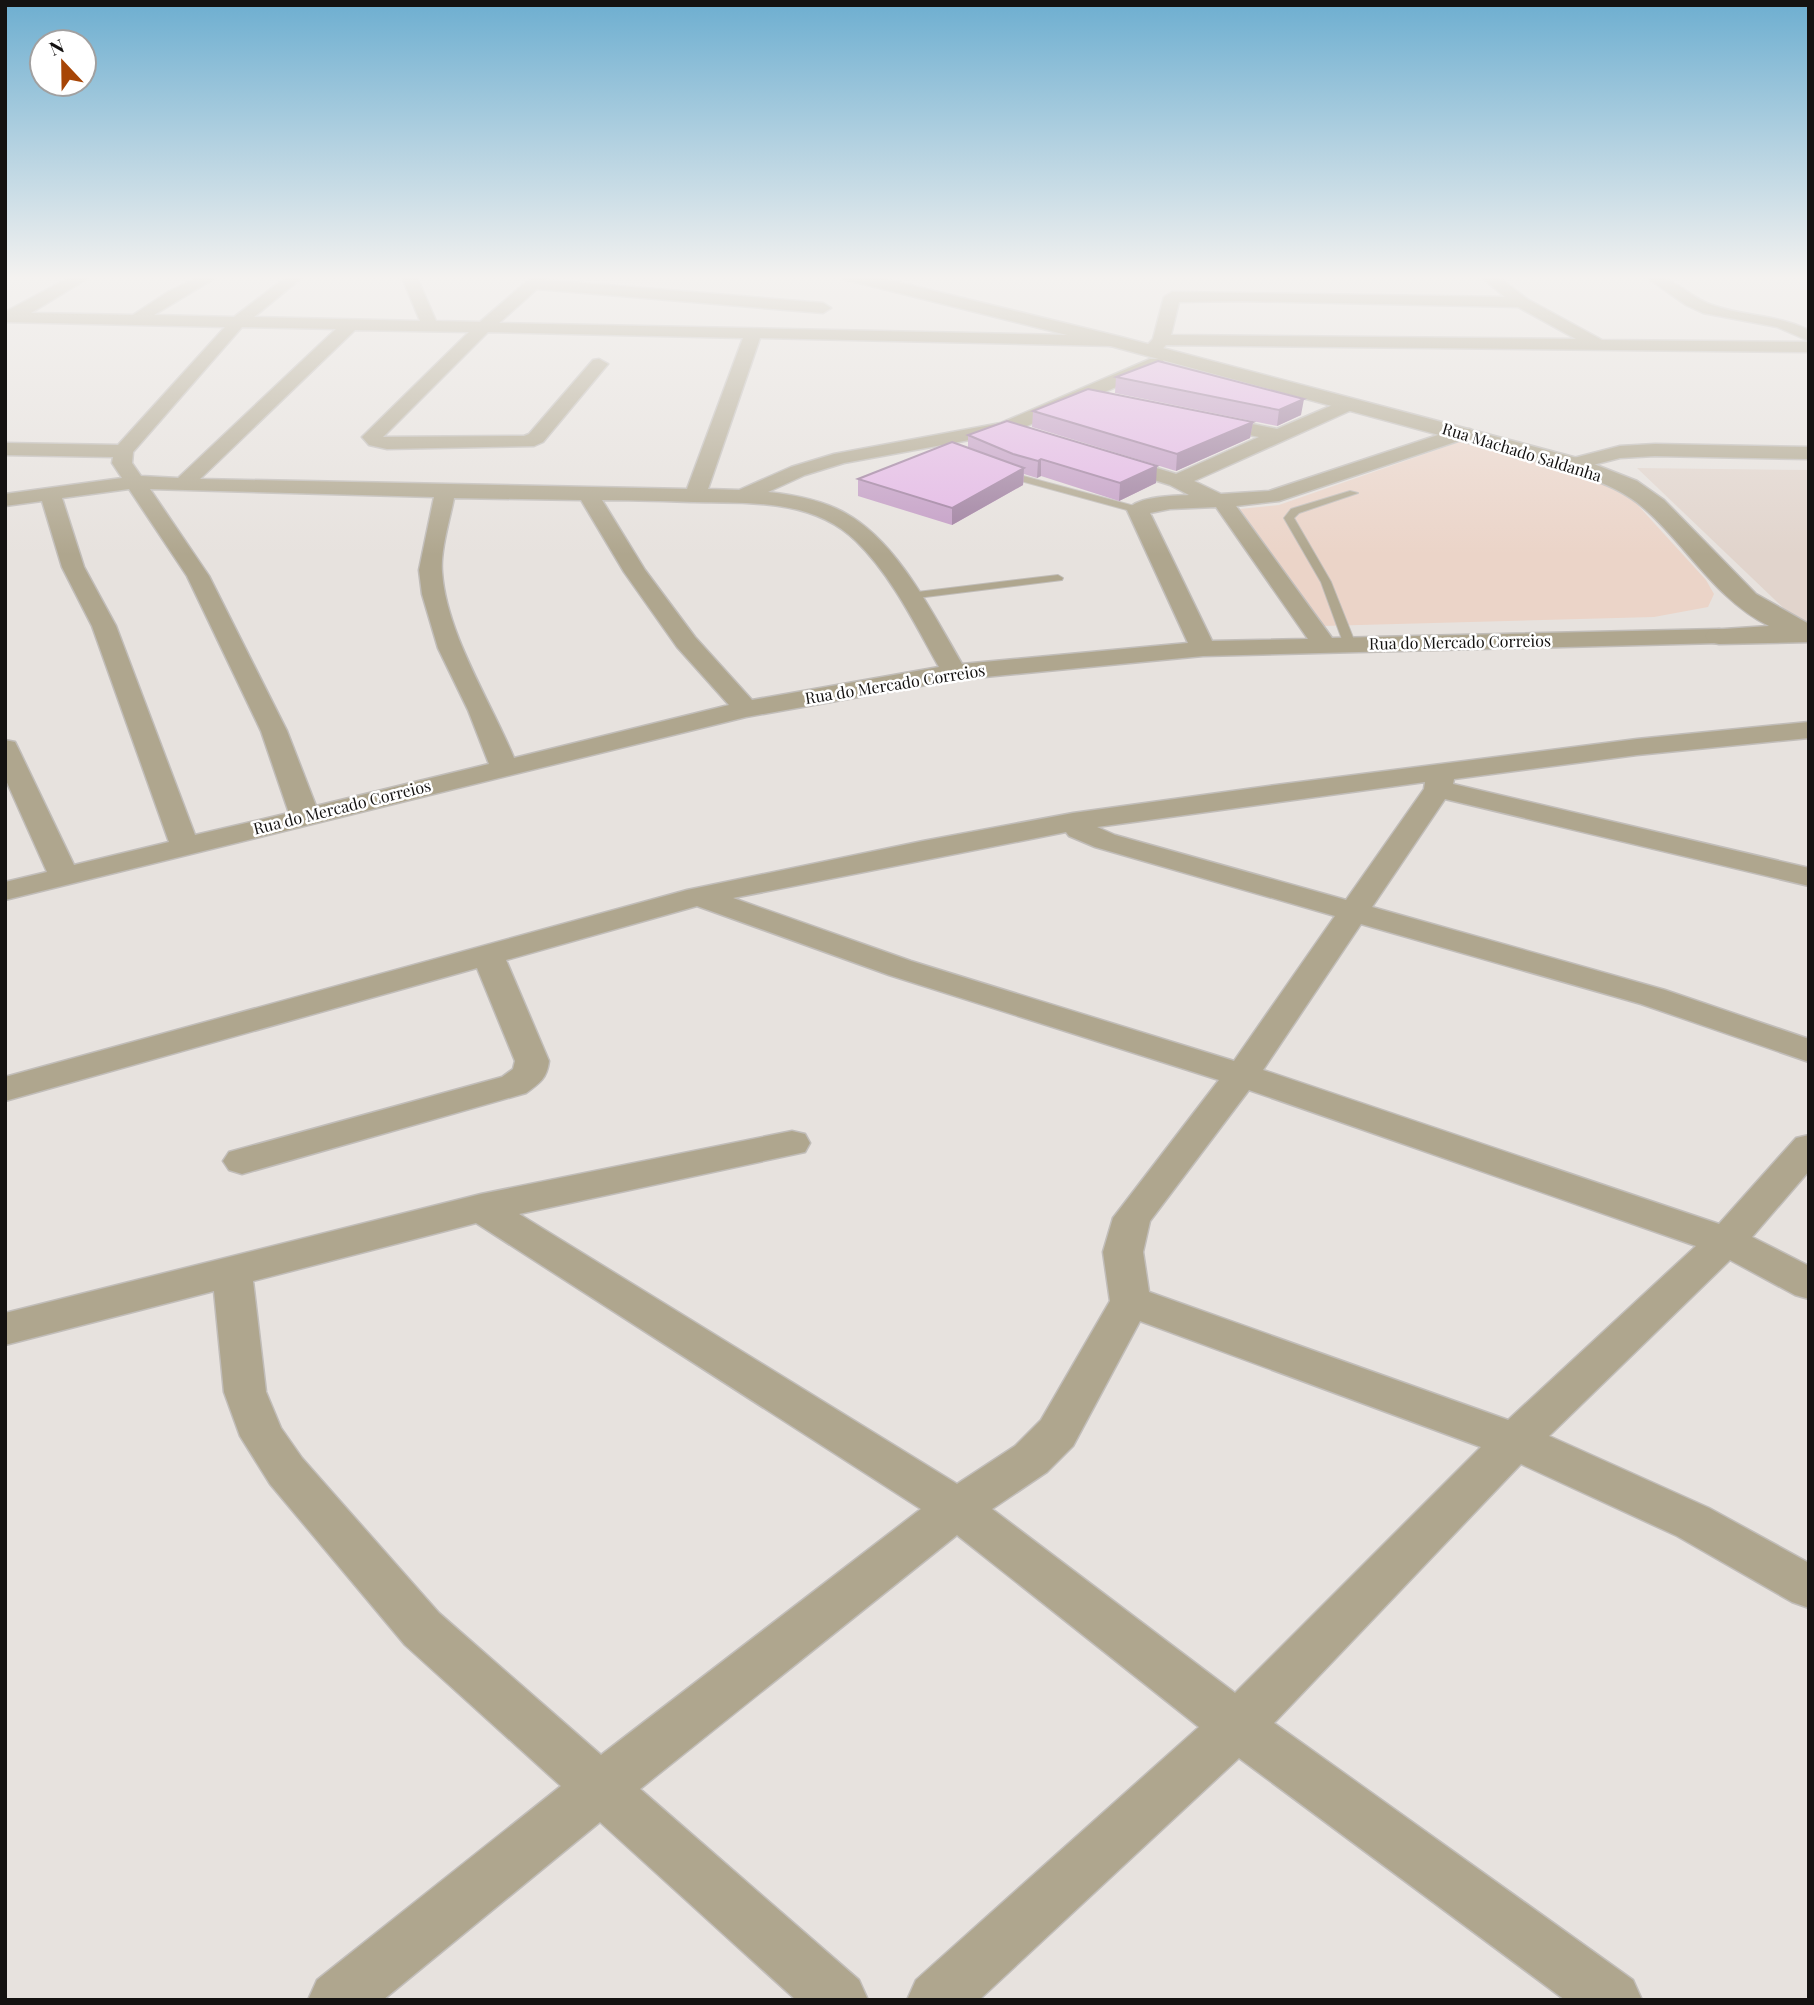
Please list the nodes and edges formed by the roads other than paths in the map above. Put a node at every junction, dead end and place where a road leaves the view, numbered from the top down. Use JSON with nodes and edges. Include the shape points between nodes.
{"nodes":[{"id":1,"x":196,"y":369,"type":"edge"},
{"id":2,"x":304,"y":369,"type":"edge"},
{"id":3,"x":442,"y":369,"type":"edge"},
{"id":4,"x":595,"y":369,"type":"edge"},
{"id":5,"x":741,"y":369,"type":"edge"},
{"id":6,"x":1127,"y":369,"type":"edge"},
{"id":7,"x":1228,"y":369,"type":"edge"},
{"id":8,"x":1082,"y":395,"type":"junction"},
{"id":9,"x":1117,"y":402,"type":"edge"},
{"id":10,"x":1349,"y":404,"type":"junction"},
{"id":11,"x":1189,"y":418,"type":"edge"},
{"id":12,"x":1006,"y":428,"type":"junction"},
{"id":13,"x":1463,"y":433,"type":"junction"},
{"id":14,"x":1278,"y":435,"type":"junction"},
{"id":15,"x":1032,"y":436,"type":"edge"},
{"id":16,"x":5,"y":449,"type":"edge"},
{"id":17,"x":123,"y":451,"type":"junction"},
{"id":18,"x":1809,"y":453,"type":"edge"},
{"id":19,"x":1098,"y":456,"type":"edge"},
{"id":20,"x":1573,"y":464,"type":"junction"},
{"id":21,"x":990,"y":469,"type":"edge"},
{"id":22,"x":1177,"y":481,"type":"junction"},
{"id":23,"x":134,"y":482,"type":"junction"},
{"id":24,"x":183,"y":484,"type":"junction"},
{"id":25,"x":445,"y":492,"type":"junction"},
{"id":26,"x":50,"y":493,"type":"junction"},
{"id":27,"x":1353,"y":493,"type":"dead end"},
{"id":28,"x":589,"y":495,"type":"junction"},
{"id":29,"x":695,"y":496,"type":"junction"},
{"id":30,"x":741,"y":496,"type":"junction"},
{"id":31,"x":5,"y":500,"type":"edge"},
{"id":32,"x":1223,"y":503,"type":"junction"},
{"id":33,"x":1138,"y":510,"type":"junction"},
{"id":34,"x":1058,"y":578,"type":"dead end"},
{"id":35,"x":909,"y":596,"type":"junction"},
{"id":36,"x":1746,"y":600,"type":"junction"},
{"id":37,"x":1808,"y":634,"type":"edge"},
{"id":38,"x":1719,"y":636,"type":"junction"},
{"id":39,"x":1337,"y":645,"type":"junction"},
{"id":40,"x":1203,"y":649,"type":"junction"},
{"id":41,"x":954,"y":671,"type":"junction"},
{"id":42,"x":746,"y":709,"type":"junction"},
{"id":43,"x":1809,"y":730,"type":"edge"},
{"id":44,"x":5,"y":748,"type":"edge"},
{"id":45,"x":504,"y":766,"type":"junction"},
{"id":46,"x":1439,"y":781,"type":"junction"},
{"id":47,"x":305,"y":816,"type":"junction"},
{"id":48,"x":1073,"y":822,"type":"junction"},
{"id":49,"x":185,"y":846,"type":"junction"},
{"id":50,"x":64,"y":875,"type":"junction"},
{"id":51,"x":1809,"y":877,"type":"edge"},
{"id":52,"x":5,"y":891,"type":"edge"},
{"id":53,"x":698,"y":896,"type":"junction"},
{"id":54,"x":1355,"y":911,"type":"junction"},
{"id":55,"x":488,"y":954,"type":"junction"},
{"id":56,"x":1809,"y":1051,"type":"edge"},
{"id":57,"x":1241,"y":1075,"type":"junction"},
{"id":58,"x":5,"y":1089,"type":"edge"},
{"id":59,"x":792,"y":1143,"type":"dead end"},
{"id":60,"x":1809,"y":1147,"type":"edge"},
{"id":61,"x":242,"y":1161,"type":"dead end"},
{"id":62,"x":481,"y":1208,"type":"junction"},
{"id":63,"x":1726,"y":1241,"type":"junction"},
{"id":64,"x":232,"y":1273,"type":"junction"},
{"id":65,"x":1809,"y":1284,"type":"edge"},
{"id":66,"x":1130,"y":1301,"type":"junction"},
{"id":67,"x":5,"y":1329,"type":"edge"},
{"id":68,"x":1515,"y":1441,"type":"junction"},
{"id":69,"x":957,"y":1508,"type":"junction"},
{"id":70,"x":1809,"y":1587,"type":"edge"},
{"id":71,"x":1237,"y":1726,"type":"junction"},
{"id":72,"x":600,"y":1788,"type":"junction"},
{"id":73,"x":337,"y":2000,"type":"edge"},
{"id":74,"x":839,"y":2000,"type":"edge"},
{"id":75,"x":936,"y":2000,"type":"edge"},
{"id":76,"x":1613,"y":2000,"type":"edge"}],
"edges":[{"from":1,"to":17,"type":"street"},
{"from":2,"to":24,"type":"street"},
{"from":3,"to":4,"type":"street","via":[[372,437],[376,441],[527,442],[536,438]]},
{"from":5,"to":29,"type":"street"},
{"from":6,"to":8,"type":"street"},
{"from":7,"to":10,"type":"street","name":"Rua Machado Saldanha"},
{"from":8,"to":9,"type":"street"},
{"from":8,"to":12,"type":"street"},
{"from":10,"to":13,"type":"street","name":"Rua Machado Saldanha"},
{"from":10,"to":14,"type":"street"},
{"from":11,"to":14,"type":"street"},
{"from":12,"to":15,"type":"street"},
{"from":12,"to":30,"type":"street","via":[[939,446],[841,458]]},
{"from":13,"to":20,"type":"street","name":"Rua Machado Saldanha"},
{"from":13,"to":32,"type":"street","via":[[1272,497]]},
{"from":14,"to":22,"type":"street"},
{"from":16,"to":17,"type":"street"},
{"from":17,"to":23,"type":"street","via":[[122,463]]},
{"from":18,"to":20,"type":"street","via":[[1655,450],[1620,452]]},
{"from":19,"to":22,"type":"street"},
{"from":20,"to":36,"type":"street","name":"Rua Machado Saldanha","via":[[1629,486],[1655,505]]},
{"from":21,"to":33,"type":"lane"},
{"from":22,"to":32,"type":"street"},
{"from":23,"to":24,"type":"street"},
{"from":23,"to":26,"type":"street"},
{"from":23,"to":47,"type":"street","via":[[198,576],[274,731]]},
{"from":24,"to":25,"type":"street"},
{"from":25,"to":28,"type":"street"},
{"from":25,"to":45,"type":"street","via":[[430,570],[434,594],[450,648]]},
{"from":26,"to":31,"type":"street"},
{"from":26,"to":49,"type":"street","via":[[73,568],[104,626]]},
{"from":27,"to":39,"type":"lane","via":[[1295,510],[1289,518],[1326,582]]},
{"from":28,"to":29,"type":"street"},
{"from":28,"to":42,"type":"street","via":[[635,572],[686,642]]},
{"from":29,"to":30,"type":"street"},
{"from":30,"to":35,"type":"street","via":[[800,503],[847,523],[866,538]]},
{"from":32,"to":33,"type":"street","via":[[1158,502]]},
{"from":32,"to":39,"type":"street"},
{"from":33,"to":40,"type":"street"},
{"from":34,"to":35,"type":"lane"},
{"from":35,"to":41,"type":"street"},
{"from":36,"to":37,"type":"street","name":"Rua Machado Saldanha"},
{"from":36,"to":38,"type":"street"},
{"from":37,"to":38,"type":"street","name":"Rua do Mercado Correios"},
{"from":38,"to":39,"type":"street","name":"Rua do Mercado Correios"},
{"from":39,"to":40,"type":"street","name":"Rua do Mercado Correios"},
{"from":40,"to":41,"type":"street","name":"Rua do Mercado Correios"},
{"from":41,"to":42,"type":"street","name":"Rua do Mercado Correios"},
{"from":42,"to":45,"type":"street","name":"Rua do Mercado Correios"},
{"from":43,"to":46,"type":"street","via":[[1637,747]]},
{"from":44,"to":50,"type":"street"},
{"from":45,"to":47,"type":"street","name":"Rua do Mercado Correios"},
{"from":46,"to":48,"type":"street"},
{"from":46,"to":51,"type":"street"},
{"from":46,"to":54,"type":"street"},
{"from":47,"to":49,"type":"street","name":"Rua do Mercado Correios"},
{"from":48,"to":53,"type":"street"},
{"from":48,"to":54,"type":"street","via":[[1079,830],[1105,841]]},
{"from":49,"to":50,"type":"street","name":"Rua do Mercado Correios"},
{"from":50,"to":52,"type":"street","name":"Rua do Mercado Correios"},
{"from":53,"to":55,"type":"street"},
{"from":53,"to":57,"type":"street","via":[[900,968]]},
{"from":54,"to":56,"type":"street","via":[[1653,997]]},
{"from":54,"to":57,"type":"street"},
{"from":55,"to":58,"type":"street"},
{"from":55,"to":61,"type":"street","via":[[532,1061],[530,1073],[514,1085]]},
{"from":57,"to":63,"type":"street"},
{"from":57,"to":66,"type":"street","via":[[1132,1218],[1123,1252]]},
{"from":59,"to":62,"type":"street"},
{"from":60,"to":63,"type":"street"},
{"from":62,"to":64,"type":"street"},
{"from":62,"to":69,"type":"street"},
{"from":63,"to":65,"type":"street"},
{"from":63,"to":68,"type":"street"},
{"from":64,"to":67,"type":"street"},
{"from":64,"to":72,"type":"street","via":[[245,1392],[262,1436],[286,1471],[422,1629]]},
{"from":66,"to":68,"type":"street"},
{"from":66,"to":69,"type":"street","via":[[1057,1433],[1031,1459]]},
{"from":68,"to":70,"type":"street","via":[[1693,1522]]},
{"from":68,"to":71,"type":"street"},
{"from":69,"to":71,"type":"street"},
{"from":69,"to":72,"type":"street"},
{"from":71,"to":75,"type":"street"},
{"from":71,"to":76,"type":"street"},
{"from":72,"to":73,"type":"street"},
{"from":72,"to":74,"type":"street"}]}
